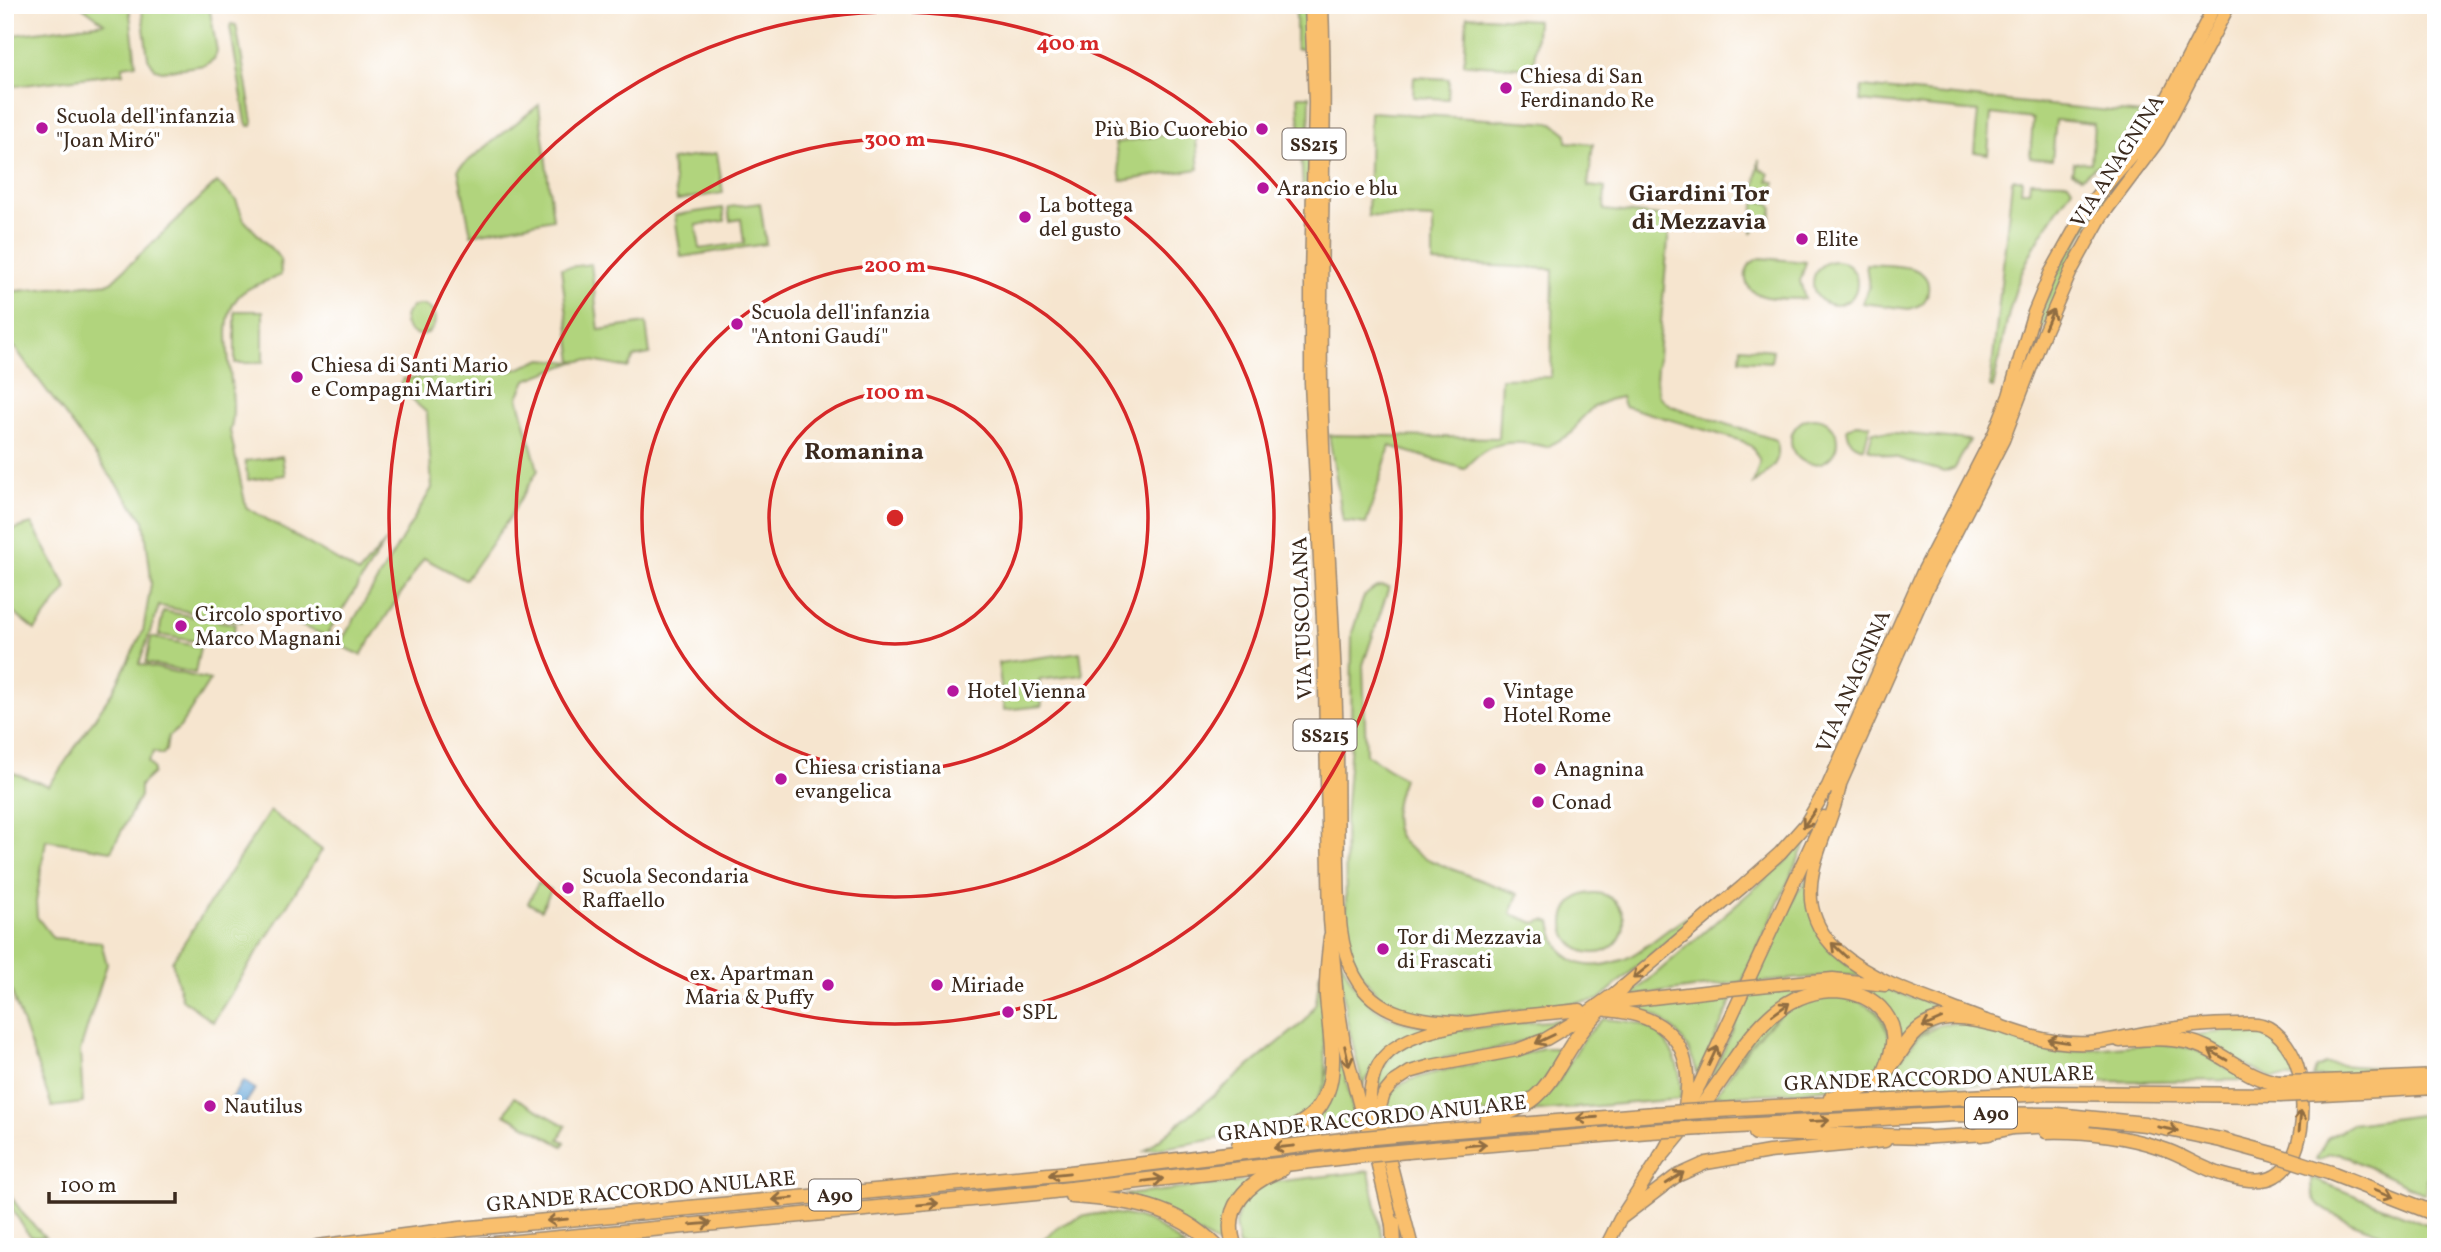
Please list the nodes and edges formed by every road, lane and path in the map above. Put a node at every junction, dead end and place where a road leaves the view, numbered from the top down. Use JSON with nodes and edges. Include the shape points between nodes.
{"nodes":[{"id":1,"x":1311,"y":5,"type":"edge"},
{"id":2,"x":1322,"y":5,"type":"edge"},
{"id":3,"x":2216,"y":5,"type":"edge"},
{"id":4,"x":2229,"y":5,"type":"edge"},
{"id":5,"x":1840,"y":785,"type":"junction"},
{"id":6,"x":1331,"y":937,"type":"junction"},
{"id":7,"x":1896,"y":986,"type":"junction"},
{"id":8,"x":1616,"y":1000,"type":"junction"},
{"id":9,"x":1580,"y":1010,"type":"dead end"},
{"id":10,"x":1470,"y":1023,"type":"junction"},
{"id":11,"x":1998,"y":1025,"type":"junction"},
{"id":12,"x":2120,"y":1040,"type":"junction"},
{"id":13,"x":1885,"y":1072,"type":"junction"},
{"id":14,"x":2436,"y":1077,"type":"edge"},
{"id":15,"x":2436,"y":1087,"type":"edge"},
{"id":16,"x":2324,"y":1088,"type":"junction"},
{"id":17,"x":2280,"y":1089,"type":"junction"},
{"id":18,"x":1812,"y":1104,"type":"junction"},
{"id":19,"x":1682,"y":1117,"type":"junction"},
{"id":20,"x":2127,"y":1122,"type":"junction"},
{"id":21,"x":1702,"y":1128,"type":"junction"},
{"id":22,"x":1454,"y":1130,"type":"junction"},
{"id":23,"x":1981,"y":1134,"type":"junction"},
{"id":24,"x":1371,"y":1136,"type":"junction"},
{"id":25,"x":1926,"y":1137,"type":"junction"},
{"id":26,"x":1209,"y":1155,"type":"junction"},
{"id":27,"x":1661,"y":1156,"type":"junction"},
{"id":28,"x":1317,"y":1160,"type":"junction"},
{"id":29,"x":1036,"y":1193,"type":"junction"},
{"id":30,"x":2436,"y":1214,"type":"edge"},
{"id":31,"x":1620,"y":1219,"type":"junction"},
{"id":32,"x":1393,"y":1223,"type":"junction"},
{"id":33,"x":317,"y":1247,"type":"edge"},
{"id":34,"x":462,"y":1247,"type":"edge"},
{"id":35,"x":1217,"y":1247,"type":"edge"},
{"id":36,"x":1235,"y":1247,"type":"edge"},
{"id":37,"x":1395,"y":1247,"type":"edge"},
{"id":38,"x":1402,"y":1247,"type":"edge"},
{"id":39,"x":1412,"y":1247,"type":"edge"},
{"id":40,"x":1606,"y":1247,"type":"edge"}],
"edges":[{"from":1,"to":6,"type":"main road","name":"VIA TUSCOLANA","number":"SS215","via":[[1315,102],[1311,383],[1324,640]]},
{"from":2,"to":10,"type":"main road","name":"VIA TUSCOLANA","number":"SS215","via":[[1326,116],[1321,383],[1336,706],[1339,898],[1347,955],[1363,988],[1385,1008],[1412,1018]]},
{"from":3,"to":8,"type":"main road","name":"VIA ANAGNINA","one_way":true,"via":[[2147,138],[2088,206],[2050,274],[2002,415],[1912,595],[1822,797],[1794,838]]},
{"from":5,"to":4,"type":"main road","name":"VIA ANAGNINA","one_way":true,"via":[[1926,590],[2003,440],[2071,271],[2101,217],[2158,141]]},
{"from":7,"to":5,"type":"main road","one_way":true,"via":[[1839,953],[1821,930],[1813,910],[1813,873]]},
{"from":19,"to":5,"type":"main road","name":"VIA ANAGNINA","one_way":true},
{"from":6,"to":24,"type":"main road","name":"VIA TUSCOLANA","number":"SS215","one_way":true,"via":[[1344,1044]]},
{"from":6,"to":26,"type":"highway","via":[[1327,989],[1332,1069],[1326,1097],[1314,1114],[1294,1127]]},
{"from":7,"to":8,"type":"main road","bridge":true,"via":[[1842,979]]},
{"from":7,"to":11,"type":"main road"},
{"from":8,"to":19,"type":"main road","via":[[1626,1011],[1662,1026],[1675,1040],[1687,1072]]},
{"from":8,"to":22,"type":"highway","via":[[1581,1031],[1541,1094],[1510,1112]]},
{"from":8,"to":39,"type":"main road","name":"VIA ANAGNINA","one_way":true,"via":[[1538,1043],[1421,1068],[1393,1083],[1382,1098],[1379,1117]]},
{"from":9,"to":10,"type":"main road","number":"SS215"},
{"from":10,"to":24,"type":"main road","via":[[1413,1037],[1384,1057],[1371,1088]]},
{"from":12,"to":11,"type":"main road","one_way":true,"via":[[2061,1042]]},
{"from":11,"to":13,"type":"highway","one_way":true,"via":[[1965,1017],[1932,1021],[1914,1034]]},
{"from":17,"to":12,"type":"highway","one_way":true,"via":[[2185,1041]]},
{"from":23,"to":12,"type":"main road","one_way":true,"via":[[2104,1135],[2157,1147],[2223,1175],[2252,1180],[2274,1177],[2287,1166],[2300,1132],[2301,1084],[2292,1055],[2274,1032],[2260,1024],[2226,1024],[2176,1028]]},
{"from":13,"to":18,"type":"highway","via":[[1867,1086]]},
{"from":27,"to":13,"type":"highway","one_way":true,"via":[[1762,1024],[1803,996],[1843,991],[1876,1005],[1895,1037]]},
{"from":14,"to":16,"type":"highway"},
{"from":15,"to":16,"type":"highway","name":"GRANDE RACCORDO ANULARE","number":"A90"},
{"from":16,"to":17,"type":"highway","name":"GRANDE RACCORDO ANULARE","number":"A90","bridge":true},
{"from":17,"to":18,"type":"highway","name":"GRANDE RACCORDO ANULARE","number":"A90"},
{"from":18,"to":22,"type":"highway","name":"GRANDE RACCORDO ANULARE","number":"A90","one_way":true,"bridge":true},
{"from":19,"to":27,"type":"main road","name":"VIA ANAGNINA"},
{"from":21,"to":20,"type":"highway","name":"GRANDE RACCORDO ANULARE","number":"A90","one_way":true,"via":[[1975,1113]]},
{"from":20,"to":23,"type":"highway","via":[[2013,1127]]},
{"from":20,"to":30,"type":"highway","name":"GRANDE RACCORDO ANULARE","number":"A90","one_way":true,"bridge":true,"via":[[2276,1155]]},
{"from":21,"to":25,"type":"highway"},
{"from":28,"to":21,"type":"highway","name":"GRANDE RACCORDO ANULARE","number":"A90","one_way":true,"bridge":true},
{"from":22,"to":26,"type":"highway","name":"GRANDE RACCORDO ANULARE","number":"A90","one_way":true,"bridge":true},
{"from":23,"to":25,"type":"main road"},
{"from":24,"to":32,"type":"main road","name":"VIA TUSCOLANA","number":"SS215"},
{"from":31,"to":25,"type":"main road","one_way":true,"via":[[1675,1177],[1706,1163]]},
{"from":26,"to":33,"type":"highway","name":"GRANDE RACCORDO ANULARE","number":"A90","one_way":true},
{"from":27,"to":31,"type":"main road","name":"VIA ANAGNINA"},
{"from":29,"to":28,"type":"highway","name":"GRANDE RACCORDO ANULARE","number":"A90","one_way":true},
{"from":28,"to":36,"type":"highway","via":[[1275,1172],[1244,1192],[1231,1219]]},
{"from":34,"to":29,"type":"highway","name":"GRANDE RACCORDO ANULARE","number":"A90","one_way":true},
{"from":29,"to":35,"type":"highway","via":[[1142,1204],[1186,1223]]},
{"from":31,"to":40,"type":"main road","name":"VIA ANAGNINA"},
{"from":32,"to":37,"type":"highway"},
{"from":32,"to":38,"type":"main road","name":"VIA TUSCOLANA","number":"SS215"}]}
